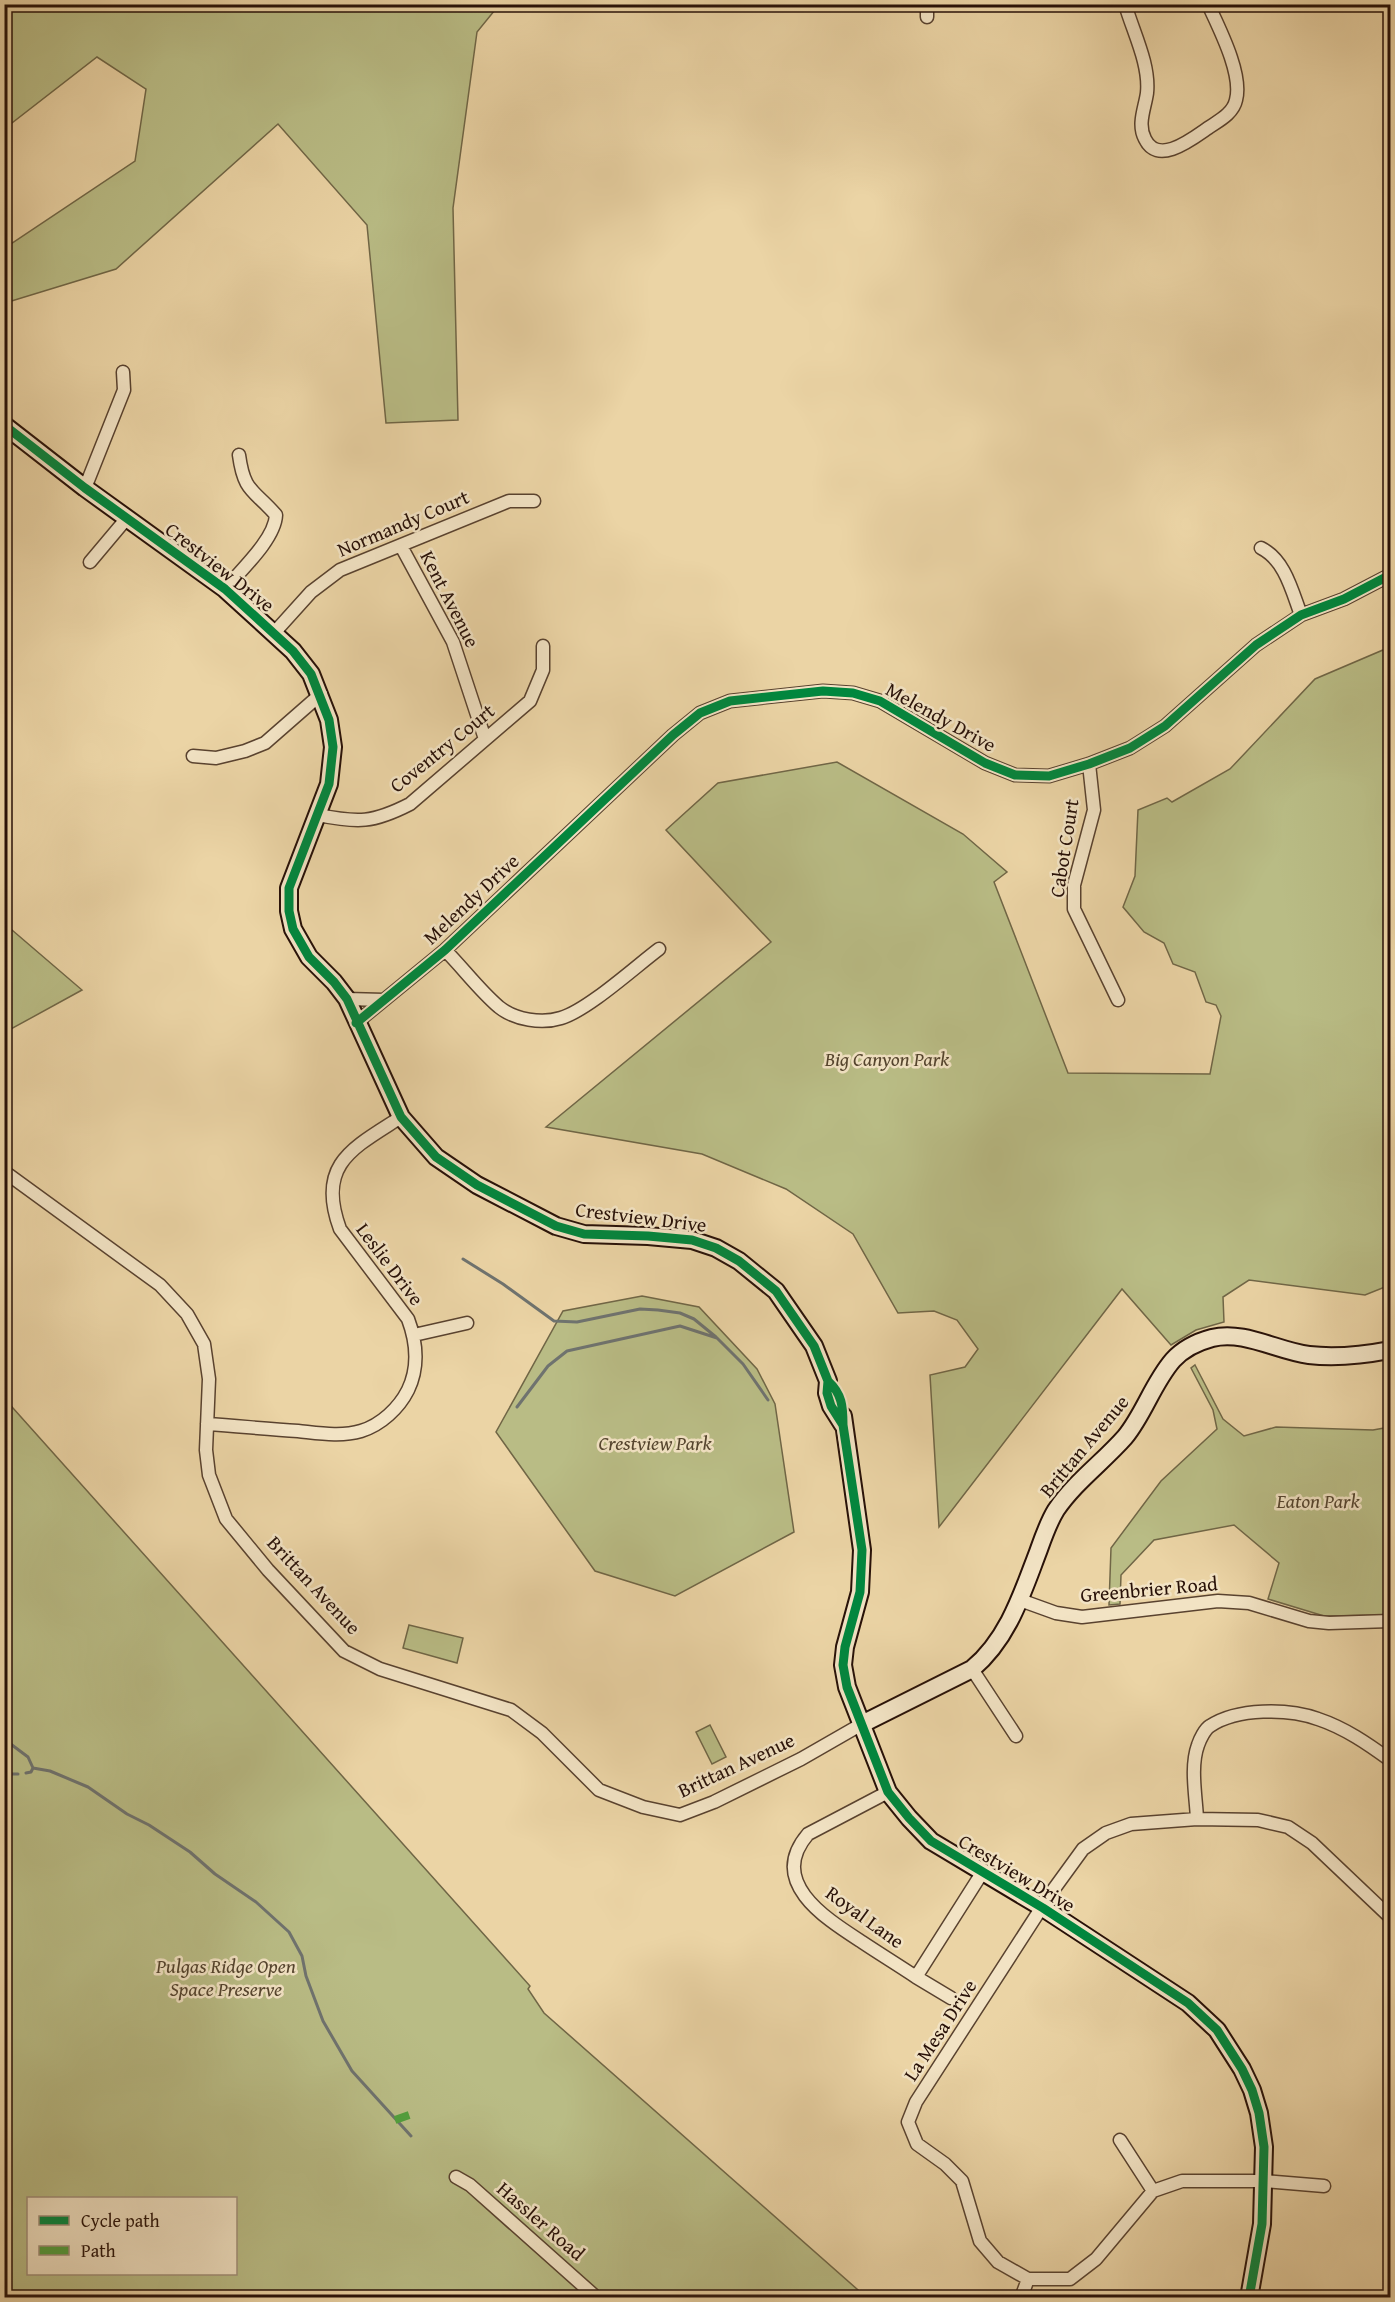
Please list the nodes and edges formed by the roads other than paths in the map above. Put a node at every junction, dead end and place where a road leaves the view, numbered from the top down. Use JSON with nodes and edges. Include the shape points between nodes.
{"nodes":[{"id":1,"x":1125,"y":4,"type":"edge"},
{"id":2,"x":1208,"y":4,"type":"edge"},
{"id":3,"x":123,"y":372,"type":"dead end"},
{"id":4,"x":7,"y":432,"type":"edge"},
{"id":5,"x":239,"y":455,"type":"dead end"},
{"id":6,"x":85,"y":488,"type":"junction"},
{"id":7,"x":534,"y":501,"type":"dead end"},
{"id":8,"x":127,"y":518,"type":"junction"},
{"id":9,"x":401,"y":546,"type":"junction"},
{"id":10,"x":1261,"y":548,"type":"dead end"},
{"id":11,"x":90,"y":562,"type":"dead end"},
{"id":12,"x":1390,"y":575,"type":"edge"},
{"id":13,"x":225,"y":589,"type":"junction"},
{"id":14,"x":1301,"y":615,"type":"junction"},
{"id":15,"x":274,"y":633,"type":"junction"},
{"id":16,"x":543,"y":646,"type":"dead end"},
{"id":17,"x":321,"y":694,"type":"junction"},
{"id":18,"x":485,"y":739,"type":"junction"},
{"id":19,"x":193,"y":756,"type":"dead end"},
{"id":20,"x":1089,"y":764,"type":"junction"},
{"id":21,"x":318,"y":815,"type":"junction"},
{"id":22,"x":659,"y":949,"type":"dead end"},
{"id":23,"x":445,"y":950,"type":"junction"},
{"id":24,"x":347,"y":999,"type":"junction"},
{"id":25,"x":384,"y":1000,"type":"junction"},
{"id":26,"x":1118,"y":1000,"type":"dead end"},
{"id":27,"x":356,"y":1023,"type":"junction"},
{"id":28,"x":401,"y":1117,"type":"junction"},
{"id":29,"x":9,"y":1175,"type":"dead end"},
{"id":30,"x":467,"y":1323,"type":"dead end"},
{"id":31,"x":414,"y":1335,"type":"junction"},
{"id":32,"x":1390,"y":1350,"type":"edge"},
{"id":33,"x":207,"y":1424,"type":"junction"},
{"id":34,"x":1020,"y":1599,"type":"junction"},
{"id":35,"x":1390,"y":1621,"type":"edge"},
{"id":36,"x":972,"y":1669,"type":"junction"},
{"id":37,"x":862,"y":1725,"type":"junction"},
{"id":38,"x":1016,"y":1736,"type":"dead end"},
{"id":39,"x":1390,"y":1760,"type":"edge"},
{"id":40,"x":888,"y":1792,"type":"junction"},
{"id":41,"x":1197,"y":1819,"type":"junction"},
{"id":42,"x":982,"y":1873,"type":"junction"},
{"id":43,"x":1042,"y":1908,"type":"junction"},
{"id":44,"x":1390,"y":1917,"type":"edge"},
{"id":45,"x":916,"y":1977,"type":"junction"},
{"id":46,"x":951,"y":1998,"type":"dead end"},
{"id":47,"x":1120,"y":2140,"type":"dead end"},
{"id":48,"x":456,"y":2177,"type":"dead end"},
{"id":49,"x":1264,"y":2181,"type":"junction"},
{"id":50,"x":1324,"y":2186,"type":"dead end"},
{"id":51,"x":1153,"y":2191,"type":"junction"},
{"id":52,"x":1028,"y":2279,"type":"junction"},
{"id":53,"x":597,"y":2298,"type":"edge"},
{"id":54,"x":1020,"y":2298,"type":"edge"},
{"id":55,"x":1249,"y":2298,"type":"edge"}],
"edges":[{"from":1,"to":2,"type":"street","via":[[1147,76],[1143,136],[1152,148],[1165,150],[1193,139],[1228,115],[1236,103],[1228,47]]},
{"from":3,"to":6,"type":"street","via":[[124,390]]},
{"from":4,"to":6,"type":"street","name":"Crestview Drive"},
{"from":5,"to":13,"type":"street","via":[[248,488],[276,515],[275,525]]},
{"from":6,"to":8,"type":"street","name":"Crestview Drive"},
{"from":7,"to":9,"type":"street","name":"Normandy Court","via":[[509,501]]},
{"from":8,"to":11,"type":"street"},
{"from":8,"to":13,"type":"street","name":"Crestview Drive"},
{"from":9,"to":15,"type":"street","name":"Normandy Court","via":[[340,570],[311,592]]},
{"from":9,"to":18,"type":"street","name":"Kent Avenue","via":[[453,642]]},
{"from":10,"to":14,"type":"street","via":[[1283,568]]},
{"from":12,"to":14,"type":"street","name":"Melendy Drive","via":[[1344,599]]},
{"from":13,"to":15,"type":"street","name":"Crestview Drive"},
{"from":14,"to":20,"type":"street","name":"Melendy Drive","via":[[1256,645],[1165,726],[1130,748]]},
{"from":15,"to":17,"type":"street","name":"Crestview Drive","via":[[311,674]]},
{"from":16,"to":18,"type":"street","name":"Coventry Court","via":[[543,670],[530,700]]},
{"from":17,"to":19,"type":"street","via":[[264,743],[216,758]]},
{"from":17,"to":21,"type":"street","name":"Crestview Drive","via":[[333,747],[329,784]]},
{"from":18,"to":21,"type":"street","name":"Coventry Court","via":[[410,804],[388,815],[350,821]]},
{"from":20,"to":23,"type":"street","name":"Melendy Drive","via":[[1049,776],[1015,775],[985,763],[880,701],[853,693],[823,691],[730,700],[700,713],[673,735]]},
{"from":20,"to":26,"type":"street","name":"Cabot Court","via":[[1094,810],[1074,885],[1074,909]]},
{"from":21,"to":24,"type":"street","name":"Crestview Drive","via":[[289,888],[290,911],[293,929],[309,957]]},
{"from":22,"to":23,"type":"street","via":[[582,1008],[561,1018],[535,1021],[500,1008]]},
{"from":23,"to":25,"type":"street","name":"Melendy Drive"},
{"from":24,"to":25,"type":"street"},
{"from":24,"to":27,"type":"street","name":"Crestview Drive"},
{"from":25,"to":27,"type":"street","name":"Melendy Drive"},
{"from":27,"to":28,"type":"street","name":"Crestview Drive"},
{"from":28,"to":31,"type":"street","name":"Leslie Drive","via":[[340,1163],[332,1195],[340,1229],[408,1319]]},
{"from":28,"to":37,"type":"street","name":"Crestview Drive","via":[[436,1156],[477,1185],[556,1226],[584,1234],[692,1240],[739,1261],[776,1291],[814,1346],[842,1404],[862,1561],[860,1592],[843,1665]]},
{"from":29,"to":33,"type":"street","name":"Brittan Avenue","via":[[160,1285],[187,1314],[204,1344],[209,1379]]},
{"from":30,"to":31,"type":"street"},
{"from":31,"to":33,"type":"street","name":"Leslie Drive","via":[[413,1378],[403,1400],[382,1421],[362,1431],[334,1434]]},
{"from":32,"to":34,"type":"street","name":"Brittan Avenue","via":[[1348,1356],[1307,1355],[1225,1336],[1186,1349],[1165,1370],[1125,1437],[1056,1510]]},
{"from":33,"to":37,"type":"street","name":"Brittan Avenue","via":[[209,1475],[226,1519],[344,1651],[380,1669],[511,1710],[542,1733],[599,1790],[643,1808],[680,1815],[801,1759]]},
{"from":34,"to":35,"type":"street","name":"Greenbrier Road","via":[[1056,1613],[1082,1617],[1218,1600],[1249,1603],[1309,1621]]},
{"from":34,"to":36,"type":"street","name":"Brittan Avenue","via":[[996,1644]]},
{"from":36,"to":37,"type":"street","name":"Brittan Avenue"},
{"from":36,"to":38,"type":"street"},
{"from":37,"to":40,"type":"street","name":"Crestview Drive"},
{"from":39,"to":41,"type":"street","via":[[1365,1741],[1317,1718],[1276,1712],[1237,1714],[1208,1727],[1198,1744]]},
{"from":40,"to":42,"type":"street","name":"Crestview Drive","via":[[931,1841]]},
{"from":40,"to":45,"type":"street","name":"Royal Lane","via":[[808,1834],[796,1852],[795,1873],[802,1891],[819,1912]]},
{"from":41,"to":43,"type":"street","name":"La Mesa Drive","via":[[1131,1824],[1106,1833],[1083,1850]]},
{"from":41,"to":44,"type":"street","name":"La Mesa Drive","via":[[1258,1820],[1288,1827],[1311,1843]]},
{"from":42,"to":43,"type":"street","name":"Crestview Drive"},
{"from":42,"to":45,"type":"street"},
{"from":43,"to":49,"type":"street","name":"Crestview Drive","via":[[1188,2003],[1217,2030],[1252,2090],[1264,2147]]},
{"from":43,"to":52,"type":"street","name":"La Mesa Drive","via":[[916,2102],[908,2122],[917,2144],[962,2181],[980,2241],[998,2262]]},
{"from":45,"to":46,"type":"street","name":"Royal Lane"},
{"from":47,"to":51,"type":"street"},
{"from":48,"to":53,"type":"street","name":"Hassler Road","via":[[470,2185]]},
{"from":49,"to":50,"type":"street"},
{"from":49,"to":51,"type":"street","via":[[1182,2181]]},
{"from":49,"to":55,"type":"street","name":"Crestview Drive","via":[[1262,2224]]},
{"from":51,"to":52,"type":"street","name":"La Mesa Drive","via":[[1096,2259],[1070,2279]]},
{"from":52,"to":54,"type":"street"}]}
